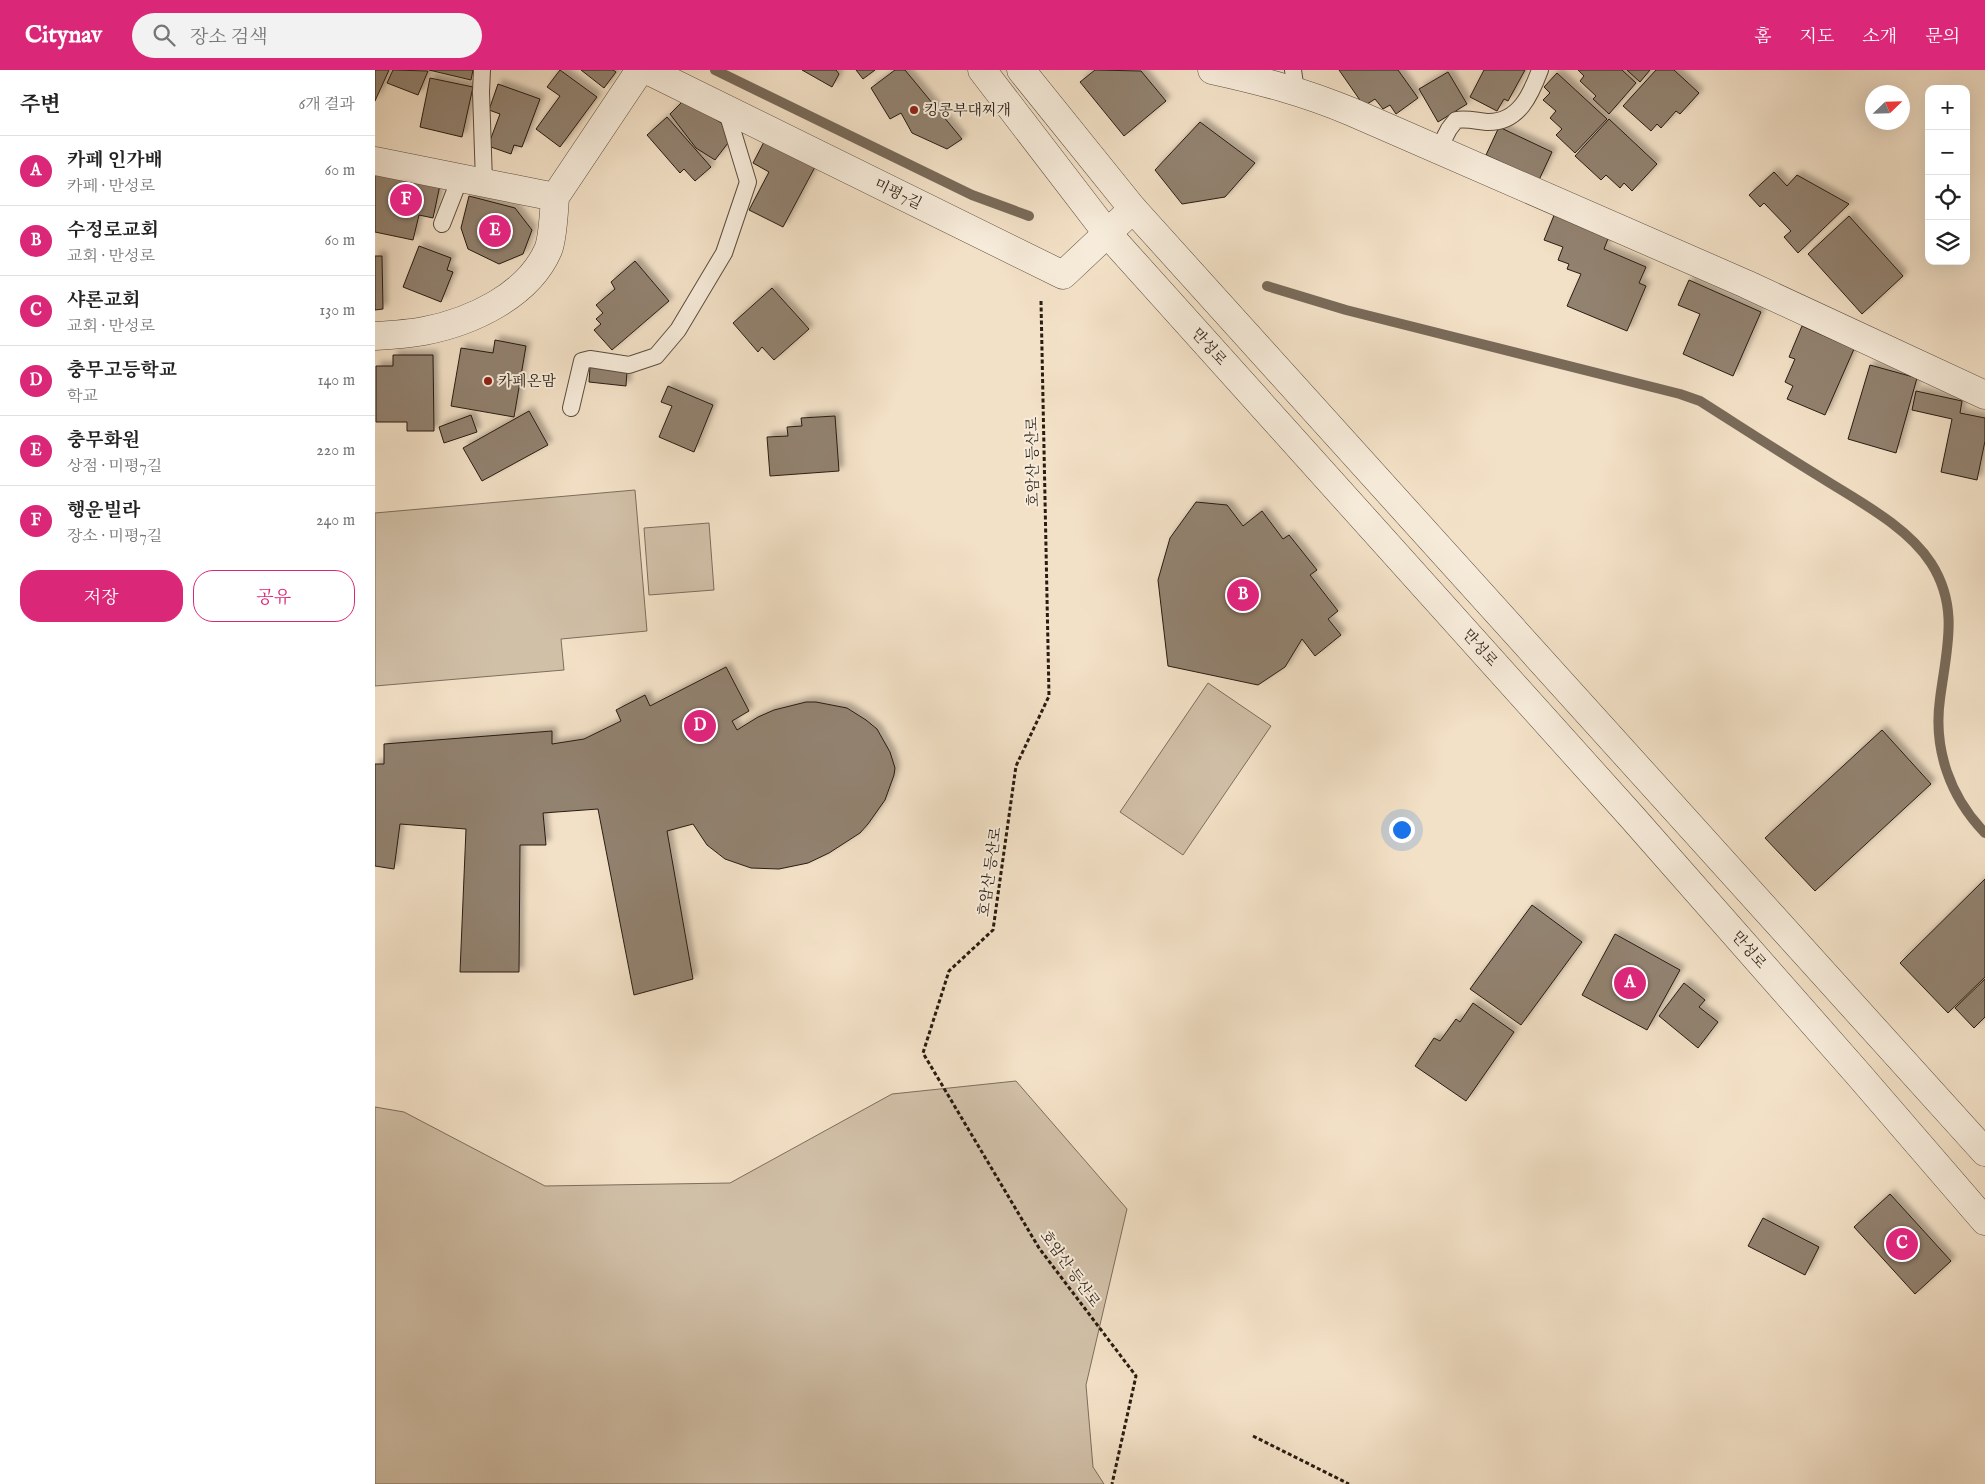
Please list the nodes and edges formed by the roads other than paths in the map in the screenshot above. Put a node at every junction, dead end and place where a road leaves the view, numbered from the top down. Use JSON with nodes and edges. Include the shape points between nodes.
{"nodes":[{"id":1,"x":482,"y":70,"type":"edge"},
{"id":2,"x":640,"y":70,"type":"edge"},
{"id":3,"x":647,"y":70,"type":"edge"},
{"id":4,"x":1021,"y":70,"type":"edge"},
{"id":5,"x":1212,"y":70,"type":"edge"},
{"id":6,"x":1540,"y":70,"type":"edge"},
{"id":7,"x":985,"y":71,"type":"edge"},
{"id":8,"x":1295,"y":80,"type":"edge"},
{"id":9,"x":726,"y":109,"type":"junction"},
{"id":10,"x":1439,"y":150,"type":"junction"},
{"id":11,"x":375,"y":161,"type":"edge"},
{"id":12,"x":472,"y":180,"type":"junction"},
{"id":13,"x":555,"y":197,"type":"junction"},
{"id":14,"x":1133,"y":209,"type":"junction"},
{"id":15,"x":442,"y":224,"type":"dead end"},
{"id":16,"x":1107,"y":232,"type":"junction"},
{"id":17,"x":375,"y":336,"type":"edge"},
{"id":18,"x":1985,"y":395,"type":"edge"},
{"id":19,"x":571,"y":408,"type":"dead end"},
{"id":20,"x":1985,"y":1152,"type":"edge"},
{"id":21,"x":1985,"y":1221,"type":"edge"}],
"edges":[{"from":1,"to":12,"type":"lane","via":[[481,115]]},
{"from":2,"to":13,"type":"street"},
{"from":3,"to":9,"type":"street","name":"미평7길"},
{"from":4,"to":14,"type":"street"},
{"from":5,"to":8,"type":"street","via":[[1272,83]]},
{"from":6,"to":10,"type":"lane","via":[[1528,99],[1512,115],[1495,122],[1456,120]]},
{"from":7,"to":16,"type":"street","name":"만성로"},
{"from":8,"to":10,"type":"street","via":[[1352,112]]},
{"from":9,"to":16,"type":"street","name":"미평7길","via":[[1063,275]]},
{"from":9,"to":19,"type":"lane","via":[[748,182],[723,253],[678,330],[656,356],[629,365],[590,359],[582,361]]},
{"from":10,"to":18,"type":"street","via":[[1746,284]]},
{"from":11,"to":12,"type":"street"},
{"from":12,"to":13,"type":"street"},
{"from":12,"to":15,"type":"lane"},
{"from":13,"to":17,"type":"street","via":[[549,248],[535,272],[517,290],[462,321],[426,331]]},
{"from":14,"to":16,"type":"street","name":"미평7길"},
{"from":14,"to":20,"type":"street"},
{"from":16,"to":21,"type":"street","name":"만성로","via":[[1632,817]]}]}
